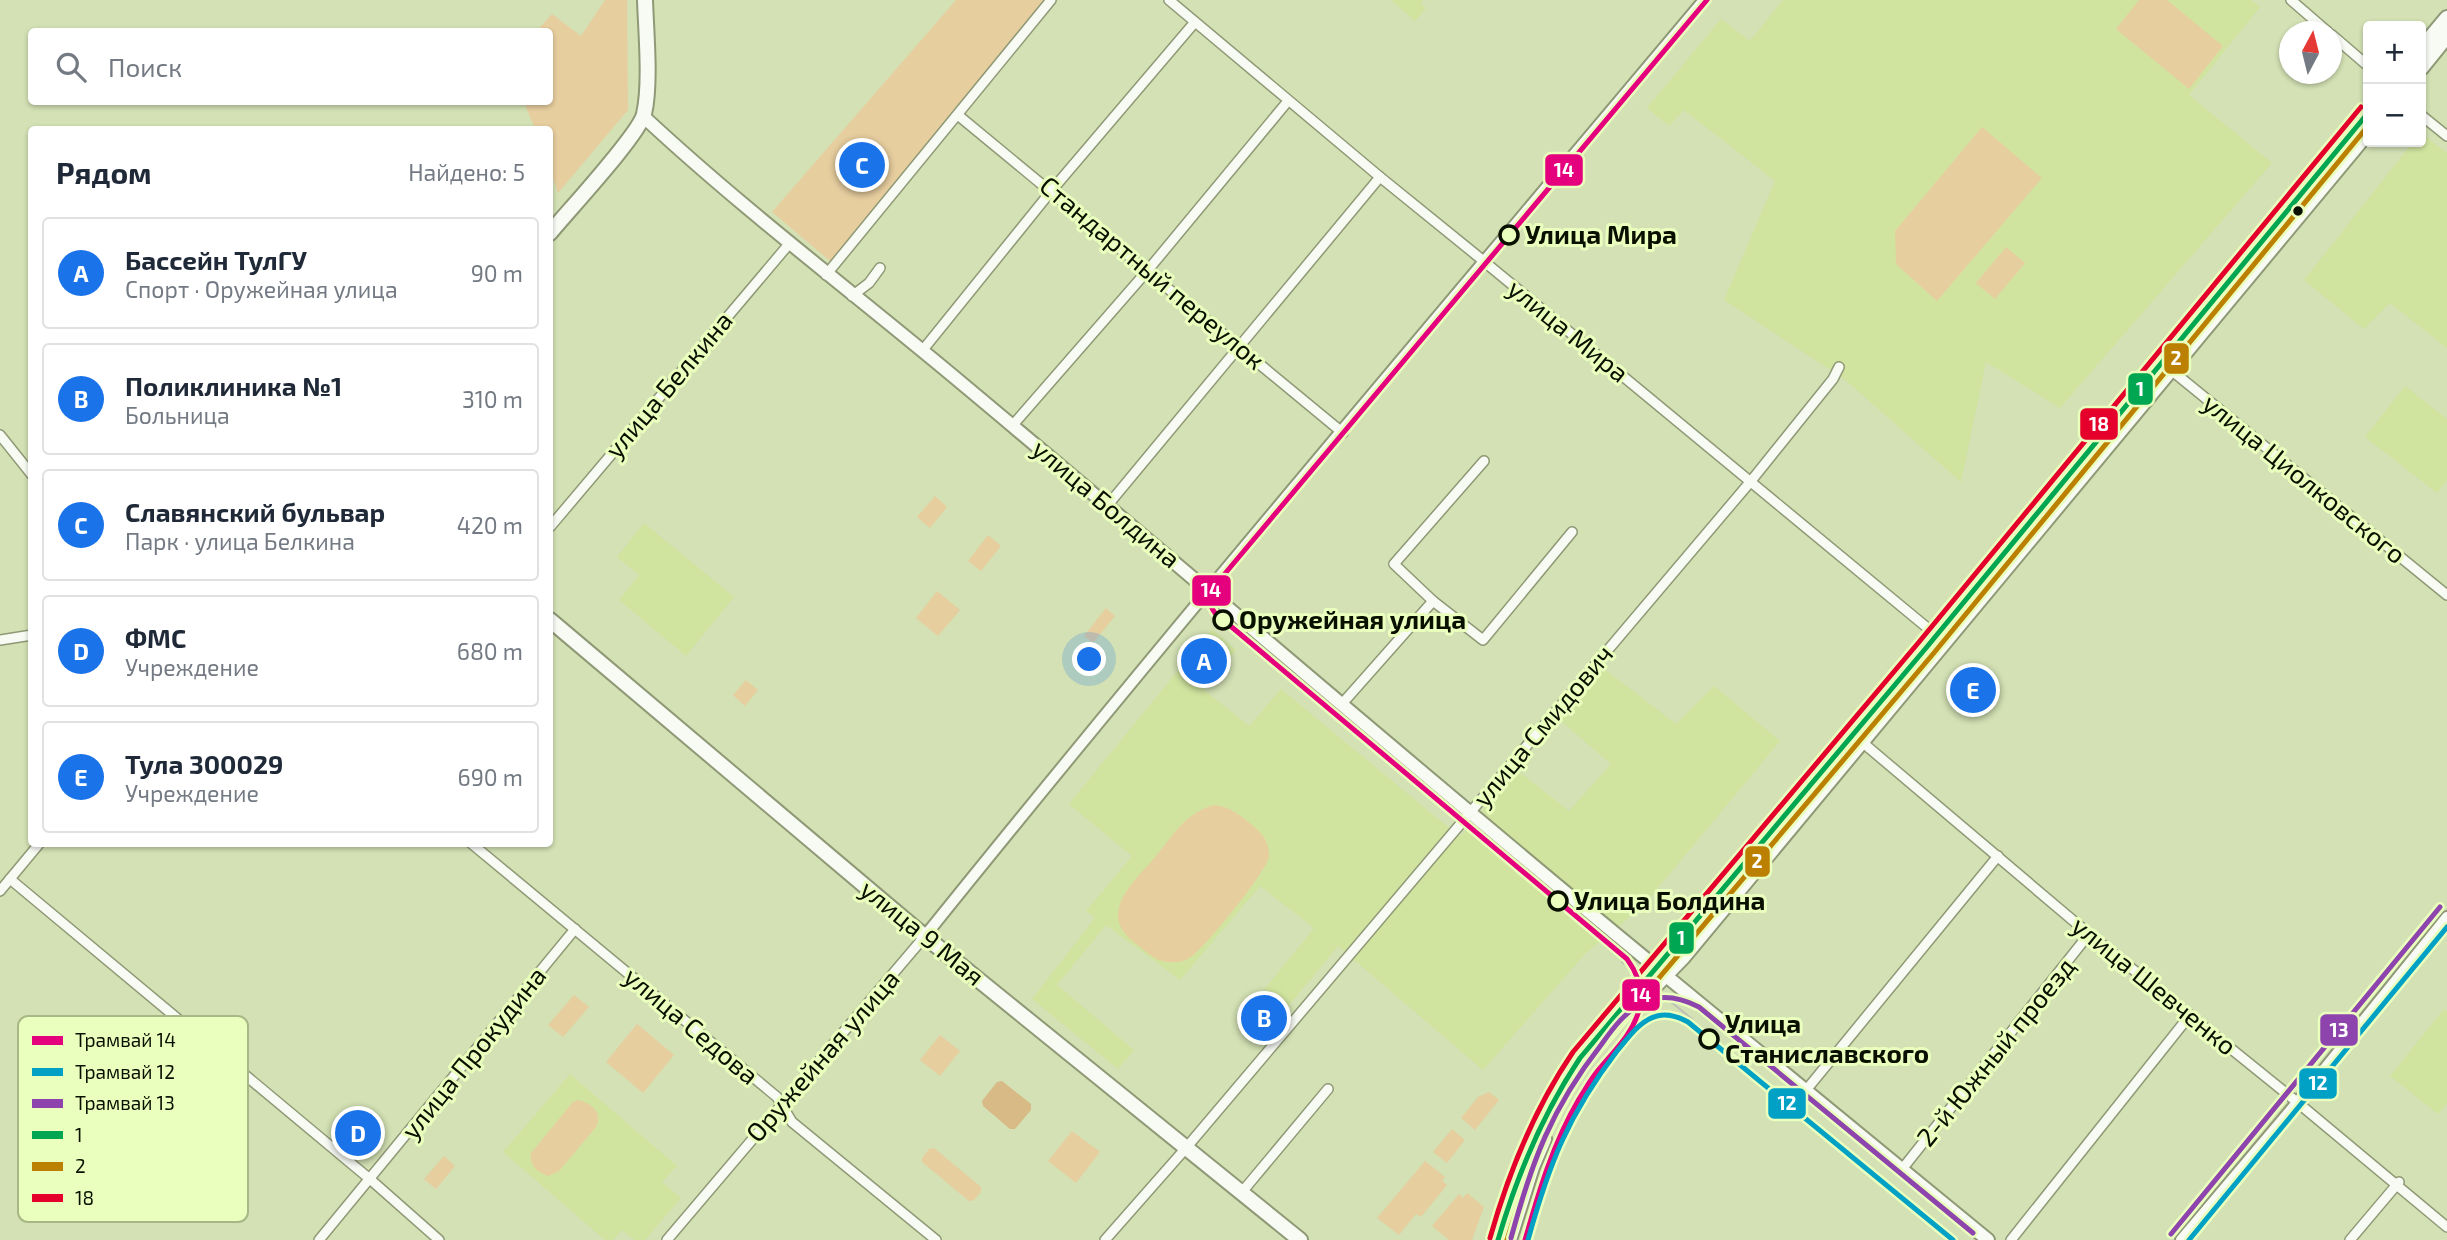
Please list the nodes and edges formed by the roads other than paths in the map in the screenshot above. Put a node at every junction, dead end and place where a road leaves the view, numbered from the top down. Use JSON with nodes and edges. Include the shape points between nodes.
{"nodes":[{"id":1,"x":645,"y":0,"type":"edge"},
{"id":2,"x":1051,"y":0,"type":"edge"},
{"id":3,"x":1169,"y":0,"type":"edge"},
{"id":4,"x":1704,"y":0,"type":"edge"},
{"id":5,"x":2291,"y":0,"type":"edge"},
{"id":6,"x":2447,"y":18,"type":"edge"},
{"id":7,"x":2316,"y":21,"type":"edge"},
{"id":8,"x":1195,"y":22,"type":"junction"},
{"id":9,"x":2447,"y":36,"type":"edge"},
{"id":10,"x":2342,"y":43,"type":"edge"},
{"id":11,"x":2426,"y":43,"type":"edge"},
{"id":12,"x":2363,"y":62,"type":"edge"},
{"id":13,"x":2426,"y":62,"type":"edge"},
{"id":14,"x":1288,"y":101,"type":"junction"},
{"id":15,"x":959,"y":116,"type":"junction"},
{"id":16,"x":644,"y":117,"type":"junction"},
{"id":17,"x":2363,"y":119,"type":"edge"},
{"id":18,"x":2426,"y":120,"type":"edge"},
{"id":19,"x":2447,"y":136,"type":"edge"},
{"id":20,"x":2363,"y":138,"type":"edge"},
{"id":21,"x":1380,"y":177,"type":"junction"},
{"id":22,"x":1052,"y":191,"type":"junction"},
{"id":23,"x":553,"y":229,"type":"edge"},
{"id":24,"x":789,"y":244,"type":"junction"},
{"id":25,"x":1484,"y":261,"type":"junction"},
{"id":26,"x":880,"y":268,"type":"dead end"},
{"id":27,"x":1148,"y":270,"type":"junction"},
{"id":28,"x":826,"y":275,"type":"junction"},
{"id":29,"x":852,"y":296,"type":"junction"},
{"id":30,"x":1241,"y":347,"type":"junction"},
{"id":31,"x":922,"y":351,"type":"junction"},
{"id":32,"x":2166,"y":365,"type":"junction"},
{"id":33,"x":1839,"y":367,"type":"dead end"},
{"id":34,"x":1012,"y":426,"type":"junction"},
{"id":35,"x":1342,"y":432,"type":"junction"},
{"id":36,"x":0,"y":435,"type":"edge"},
{"id":37,"x":1484,"y":461,"type":"dead end"},
{"id":38,"x":28,"y":470,"type":"edge"},
{"id":39,"x":1751,"y":481,"type":"junction"},
{"id":40,"x":1107,"y":506,"type":"junction"},
{"id":41,"x":553,"y":523,"type":"edge"},
{"id":42,"x":1572,"y":532,"type":"dead end"},
{"id":43,"x":1208,"y":590,"type":"junction"},
{"id":44,"x":2447,"y":595,"type":"edge"},
{"id":45,"x":1433,"y":601,"type":"junction"},
{"id":46,"x":553,"y":623,"type":"edge"},
{"id":47,"x":28,"y":636,"type":"edge"},
{"id":48,"x":1941,"y":639,"type":"junction"},
{"id":49,"x":0,"y":640,"type":"edge"},
{"id":50,"x":1340,"y":705,"type":"junction"},
{"id":51,"x":1863,"y":742,"type":"junction"},
{"id":52,"x":1470,"y":811,"type":"junction"},
{"id":53,"x":36,"y":847,"type":"edge"},
{"id":54,"x":476,"y":847,"type":"edge"},
{"id":55,"x":1998,"y":856,"type":"junction"},
{"id":56,"x":9,"y":879,"type":"junction"},
{"id":57,"x":0,"y":891,"type":"edge"},
{"id":58,"x":2447,"y":918,"type":"edge"},
{"id":59,"x":575,"y":929,"type":"junction"},
{"id":60,"x":2089,"y":934,"type":"junction"},
{"id":61,"x":925,"y":936,"type":"junction"},
{"id":62,"x":1661,"y":971,"type":"junction"},
{"id":63,"x":2190,"y":1015,"type":"junction"},
{"id":64,"x":174,"y":1016,"type":"edge"},
{"id":65,"x":248,"y":1078,"type":"edge"},
{"id":66,"x":1328,"y":1089,"type":"dead end"},
{"id":67,"x":1807,"y":1089,"type":"junction"},
{"id":68,"x":2297,"y":1102,"type":"junction"},
{"id":69,"x":782,"y":1105,"type":"junction"},
{"id":70,"x":1186,"y":1148,"type":"junction"},
{"id":71,"x":1903,"y":1168,"type":"junction"},
{"id":72,"x":371,"y":1180,"type":"junction"},
{"id":73,"x":2398,"y":1183,"type":"junction"},
{"id":74,"x":1242,"y":1192,"type":"junction"},
{"id":75,"x":2447,"y":1227,"type":"edge"},
{"id":76,"x":319,"y":1240,"type":"edge"},
{"id":77,"x":439,"y":1240,"type":"edge"},
{"id":78,"x":667,"y":1240,"type":"edge"},
{"id":79,"x":936,"y":1240,"type":"edge"},
{"id":80,"x":1105,"y":1240,"type":"edge"},
{"id":81,"x":1300,"y":1240,"type":"edge"},
{"id":82,"x":1498,"y":1240,"type":"edge"},
{"id":83,"x":1508,"y":1240,"type":"edge"},
{"id":84,"x":1988,"y":1240,"type":"edge"},
{"id":85,"x":2011,"y":1240,"type":"edge"},
{"id":86,"x":2181,"y":1240,"type":"edge"},
{"id":87,"x":2350,"y":1240,"type":"edge"}],
"edges":[{"from":1,"to":16,"type":"main road"},
{"from":2,"to":15,"type":"street"},
{"from":3,"to":8,"type":"street","name":"улица Мира"},
{"from":4,"to":25,"type":"street","name":"Оружейная улица"},
{"from":5,"to":7,"type":"street"},
{"from":6,"to":11,"type":"main road"},
{"from":8,"to":14,"type":"street","name":"улица Мира"},
{"from":8,"to":22,"type":"street"},
{"from":9,"to":13,"type":"main road"},
{"from":10,"to":12,"type":"street"},
{"from":14,"to":21,"type":"street","name":"улица Мира"},
{"from":14,"to":27,"type":"street"},
{"from":15,"to":22,"type":"street","name":"Стандартный переулок"},
{"from":15,"to":28,"type":"street"},
{"from":16,"to":23,"type":"main road"},
{"from":16,"to":24,"type":"main road","name":"улица Болдина"},
{"from":17,"to":32,"type":"main road"},
{"from":18,"to":19,"type":"street"},
{"from":20,"to":32,"type":"main road"},
{"from":21,"to":25,"type":"street","name":"улица Мира"},
{"from":21,"to":30,"type":"street"},
{"from":22,"to":27,"type":"street","name":"Стандартный переулок"},
{"from":22,"to":31,"type":"street"},
{"from":24,"to":28,"type":"main road","name":"улица Болдина"},
{"from":24,"to":41,"type":"street","name":"улица Белкина"},
{"from":25,"to":35,"type":"street","name":"Оружейная улица"},
{"from":25,"to":39,"type":"street","name":"улица Мира"},
{"from":26,"to":29,"type":"street"},
{"from":27,"to":30,"type":"street","name":"Стандартный переулок"},
{"from":27,"to":34,"type":"street"},
{"from":28,"to":29,"type":"main road","name":"улица Болдина"},
{"from":29,"to":31,"type":"main road","name":"улица Болдина"},
{"from":30,"to":35,"type":"street","name":"Стандартный переулок"},
{"from":30,"to":40,"type":"street"},
{"from":31,"to":34,"type":"main road","name":"улица Болдина"},
{"from":32,"to":44,"type":"street","name":"улица Циолковского"},
{"from":32,"to":48,"type":"main road"},
{"from":33,"to":39,"type":"street","name":"улица Смидович"},
{"from":34,"to":40,"type":"main road","name":"улица Болдина"},
{"from":35,"to":43,"type":"street","name":"Оружейная улица"},
{"from":36,"to":38,"type":"street"},
{"from":37,"to":45,"type":"street","via":[[1394,564]]},
{"from":39,"to":48,"type":"street","name":"улица Мира"},
{"from":39,"to":52,"type":"street","name":"улица Смидович"},
{"from":40,"to":43,"type":"main road","name":"улица Болдина"},
{"from":42,"to":45,"type":"street","via":[[1483,640]]},
{"from":43,"to":50,"type":"main road","name":"улица Болдина"},
{"from":43,"to":61,"type":"street","name":"Оружейная улица"},
{"from":45,"to":50,"type":"street"},
{"from":46,"to":61,"type":"main road","name":"улица 9 Мая"},
{"from":47,"to":49,"type":"street"},
{"from":48,"to":51,"type":"main road"},
{"from":48,"to":62,"type":"main road"},
{"from":50,"to":52,"type":"main road","name":"улица Болдина"},
{"from":51,"to":55,"type":"street","name":"улица Шевченко"},
{"from":51,"to":62,"type":"main road","via":[[1692,946]]},
{"from":52,"to":62,"type":"main road","name":"улица Болдина"},
{"from":52,"to":70,"type":"street","name":"улица Смидович"},
{"from":53,"to":56,"type":"street"},
{"from":54,"to":59,"type":"street","name":"улица Седова"},
{"from":55,"to":60,"type":"street","name":"улица Шевченко"},
{"from":55,"to":67,"type":"street"},
{"from":56,"to":57,"type":"street"},
{"from":56,"to":64,"type":"street"},
{"from":58,"to":68,"type":"street"},
{"from":59,"to":69,"type":"street","name":"улица Седова"},
{"from":59,"to":72,"type":"street","name":"улица Прокудина"},
{"from":60,"to":63,"type":"street","name":"улица Шевченко"},
{"from":60,"to":71,"type":"street","name":"2-й Южный проезд"},
{"from":61,"to":69,"type":"street","name":"Оружейная улица"},
{"from":61,"to":70,"type":"main road","name":"улица 9 Мая"},
{"from":62,"to":67,"type":"main road"},
{"from":62,"to":82,"type":"main road","via":[[1597,1037],[1564,1080],[1524,1159]]},
{"from":62,"to":83,"type":"main road","via":[[1573,1083],[1532,1167]]},
{"from":63,"to":68,"type":"street","name":"улица Шевченко"},
{"from":63,"to":85,"type":"street"},
{"from":65,"to":72,"type":"street"},
{"from":66,"to":74,"type":"street"},
{"from":67,"to":71,"type":"main road"},
{"from":68,"to":73,"type":"street","name":"улица Шевченко"},
{"from":68,"to":86,"type":"street"},
{"from":69,"to":78,"type":"street","name":"Оружейная улица"},
{"from":69,"to":79,"type":"street","name":"улица Седова","via":[[792,1122]]},
{"from":70,"to":74,"type":"main road","name":"улица 9 Мая"},
{"from":70,"to":80,"type":"street","name":"улица Смидович"},
{"from":71,"to":84,"type":"main road"},
{"from":72,"to":76,"type":"street","name":"улица Прокудина"},
{"from":72,"to":77,"type":"street"},
{"from":73,"to":75,"type":"street","name":"улица Шевченко"},
{"from":73,"to":87,"type":"street"},
{"from":74,"to":81,"type":"main road","name":"улица 9 Мая"}]}
